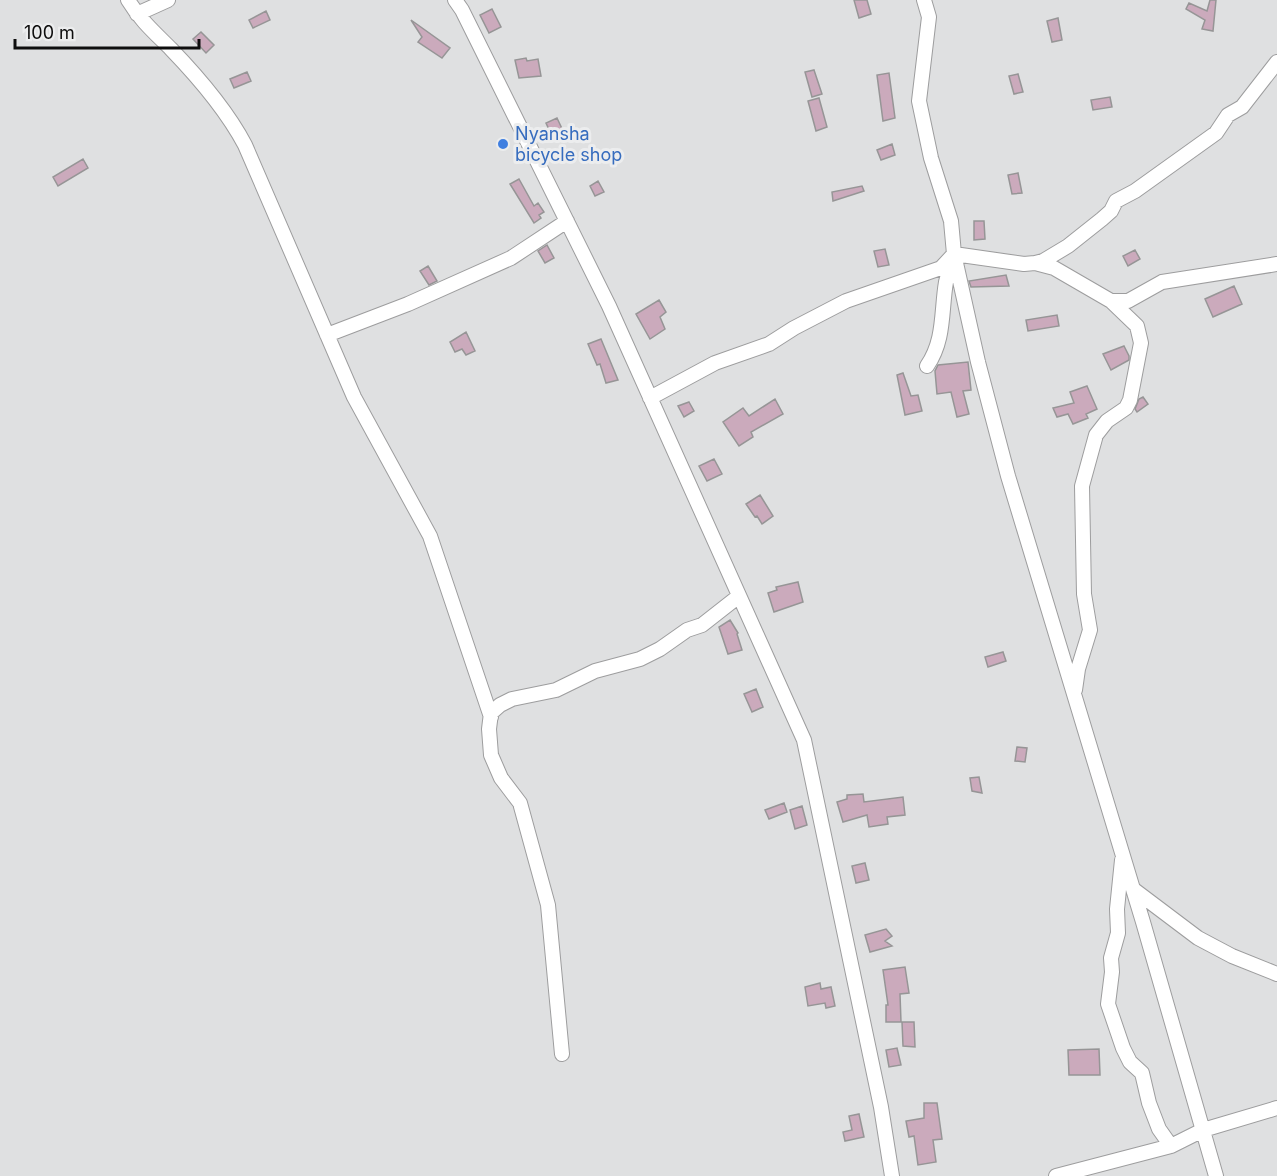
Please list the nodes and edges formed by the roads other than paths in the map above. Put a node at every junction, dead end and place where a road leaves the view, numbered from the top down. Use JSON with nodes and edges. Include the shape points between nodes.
{"nodes":[{"id":1,"x":128,"y":0,"type":"edge"},
{"id":2,"x":168,"y":0,"type":"edge"},
{"id":3,"x":455,"y":0,"type":"edge"},
{"id":4,"x":924,"y":0,"type":"edge"},
{"id":5,"x":137,"y":14,"type":"junction"},
{"id":6,"x":1277,"y":63,"type":"edge"},
{"id":7,"x":567,"y":221,"type":"junction"},
{"id":8,"x":954,"y":254,"type":"junction"},
{"id":9,"x":1035,"y":263,"type":"junction"},
{"id":10,"x":1277,"y":264,"type":"edge"},
{"id":11,"x":1112,"y":301,"type":"junction"},
{"id":12,"x":327,"y":335,"type":"junction"},
{"id":13,"x":927,"y":366,"type":"dead end"},
{"id":14,"x":650,"y":398,"type":"junction"},
{"id":15,"x":739,"y":596,"type":"junction"},
{"id":16,"x":1074,"y":696,"type":"junction"},
{"id":17,"x":491,"y":717,"type":"junction"},
{"id":18,"x":1122,"y":854,"type":"junction"},
{"id":19,"x":1133,"y":890,"type":"junction"},
{"id":20,"x":1277,"y":974,"type":"edge"},
{"id":21,"x":562,"y":1054,"type":"dead end"},
{"id":22,"x":1277,"y":1108,"type":"edge"},
{"id":23,"x":1203,"y":1130,"type":"junction"},
{"id":24,"x":1171,"y":1146,"type":"junction"},
{"id":25,"x":892,"y":1176,"type":"edge"},
{"id":26,"x":1056,"y":1176,"type":"edge"},
{"id":27,"x":1216,"y":1176,"type":"edge"}],
"edges":[{"from":1,"to":5,"type":"street"},
{"from":2,"to":5,"type":"street"},
{"from":3,"to":7,"type":"street"},
{"from":4,"to":8,"type":"street","via":[[929,17],[919,101],[931,158],[951,221]]},
{"from":5,"to":12,"type":"street","via":[[201,82],[233,123]]},
{"from":6,"to":9,"type":"street","via":[[1216,133],[1116,201],[1111,211],[1068,246]]},
{"from":7,"to":12,"type":"street","via":[[511,258]]},
{"from":7,"to":14,"type":"street"},
{"from":8,"to":9,"type":"street"},
{"from":8,"to":13,"type":"street","via":[[946,281],[939,342]]},
{"from":8,"to":14,"type":"street","via":[[941,268],[846,301],[769,344],[715,363]]},
{"from":8,"to":16,"type":"street","via":[[1008,476]]},
{"from":9,"to":11,"type":"street","via":[[1054,268]]},
{"from":10,"to":11,"type":"street","via":[[1162,282],[1128,301]]},
{"from":11,"to":16,"type":"street","via":[[1137,326],[1141,343],[1130,400],[1096,435],[1082,486],[1084,594],[1090,630]]},
{"from":12,"to":17,"type":"street","via":[[354,397],[430,536]]},
{"from":14,"to":15,"type":"street"},
{"from":15,"to":17,"type":"street","via":[[702,625],[640,659],[595,671],[556,690],[512,699],[500,705]]},
{"from":15,"to":25,"type":"street","via":[[804,740]]},
{"from":16,"to":18,"type":"street"},
{"from":17,"to":21,"type":"street","via":[[491,755],[501,778],[520,803],[548,904]]},
{"from":18,"to":19,"type":"street"},
{"from":18,"to":24,"type":"street","via":[[1118,933],[1111,958],[1107,1004],[1130,1062],[1142,1073],[1159,1129]]},
{"from":19,"to":20,"type":"street","via":[[1198,938]]},
{"from":19,"to":23,"type":"street"},
{"from":22,"to":23,"type":"street"},
{"from":23,"to":24,"type":"street"},
{"from":23,"to":27,"type":"street"},
{"from":24,"to":26,"type":"street"}]}
